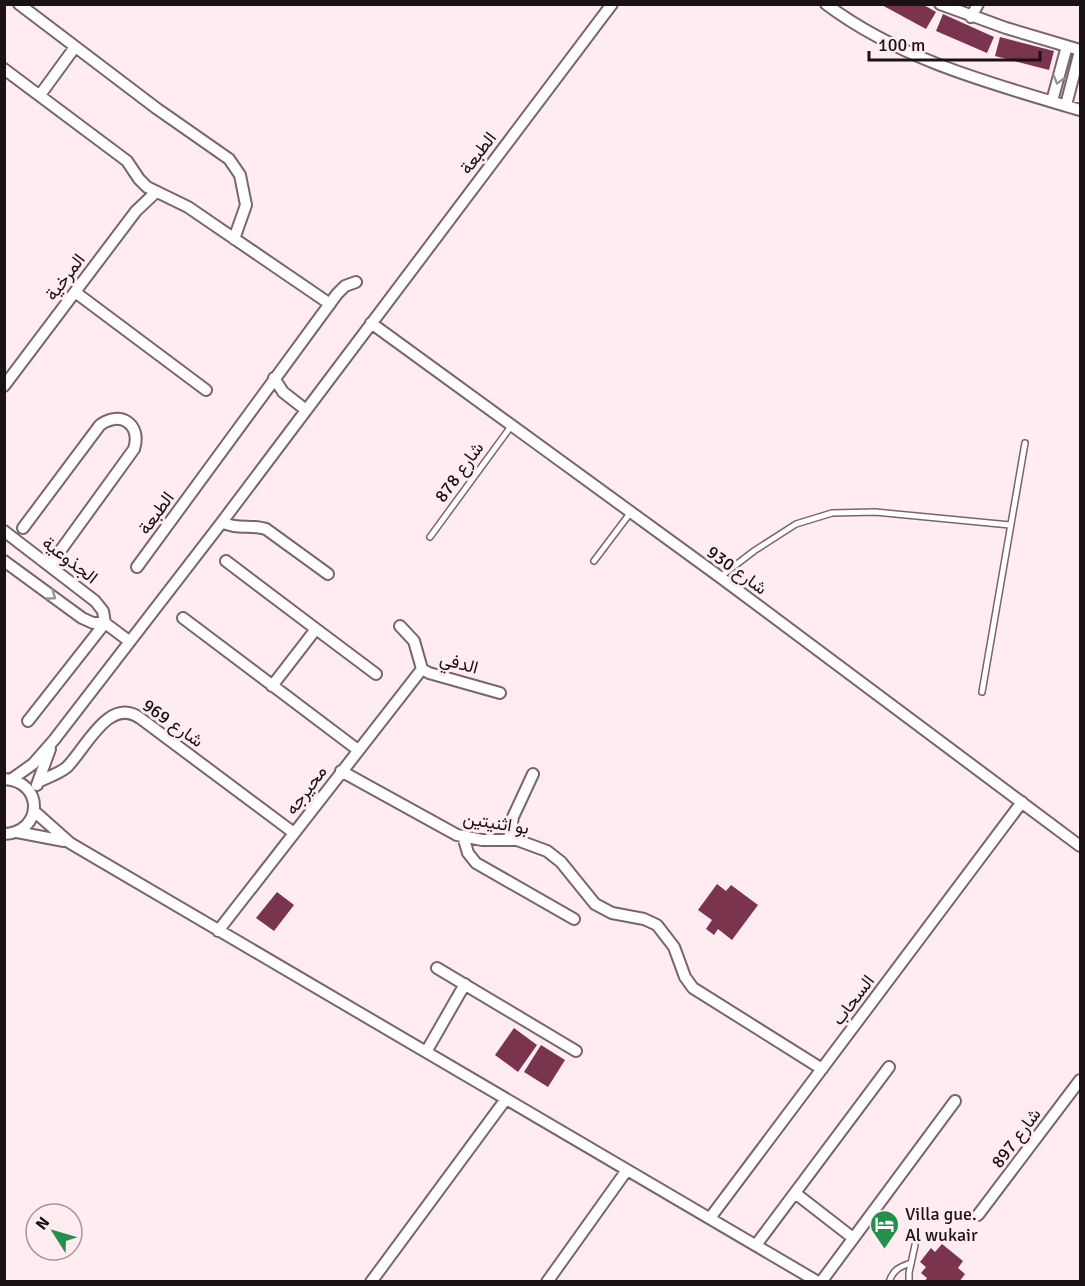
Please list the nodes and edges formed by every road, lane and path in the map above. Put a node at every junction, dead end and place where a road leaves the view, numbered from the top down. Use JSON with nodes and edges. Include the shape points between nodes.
{"nodes":[{"id":1,"x":20,"y":4,"type":"edge"},
{"id":2,"x":612,"y":4,"type":"edge"},
{"id":3,"x":826,"y":4,"type":"edge"},
{"id":4,"x":846,"y":4,"type":"edge"},
{"id":5,"x":940,"y":4,"type":"edge"},
{"id":6,"x":978,"y":4,"type":"edge"},
{"id":7,"x":839,"y":14,"type":"junction"},
{"id":8,"x":970,"y":17,"type":"junction"},
{"id":9,"x":1067,"y":46,"type":"junction"},
{"id":10,"x":75,"y":47,"type":"junction"},
{"id":11,"x":1080,"y":51,"type":"edge"},
{"id":12,"x":4,"y":69,"type":"edge"},
{"id":13,"x":40,"y":95,"type":"junction"},
{"id":14,"x":1052,"y":101,"type":"junction"},
{"id":15,"x":1066,"y":105,"type":"junction"},
{"id":16,"x":1080,"y":110,"type":"edge"},
{"id":17,"x":156,"y":192,"type":"junction"},
{"id":18,"x":234,"y":239,"type":"junction"},
{"id":19,"x":356,"y":282,"type":"dead end"},
{"id":20,"x":75,"y":292,"type":"junction"},
{"id":21,"x":330,"y":304,"type":"junction"},
{"id":22,"x":371,"y":323,"type":"junction"},
{"id":23,"x":274,"y":378,"type":"junction"},
{"id":24,"x":4,"y":386,"type":"edge"},
{"id":25,"x":206,"y":390,"type":"dead end"},
{"id":26,"x":306,"y":410,"type":"junction"},
{"id":27,"x":512,"y":425,"type":"junction"},
{"id":28,"x":1025,"y":443,"type":"dead end"},
{"id":29,"x":631,"y":512,"type":"junction"},
{"id":30,"x":222,"y":522,"type":"junction"},
{"id":31,"x":1011,"y":525,"type":"junction"},
{"id":32,"x":23,"y":528,"type":"dead end"},
{"id":33,"x":4,"y":531,"type":"edge"},
{"id":34,"x":430,"y":537,"type":"dead end"},
{"id":35,"x":4,"y":561,"type":"edge"},
{"id":36,"x":226,"y":561,"type":"dead end"},
{"id":37,"x":594,"y":561,"type":"dead end"},
{"id":38,"x":50,"y":565,"type":"junction"},
{"id":39,"x":137,"y":567,"type":"dead end"},
{"id":40,"x":328,"y":574,"type":"dead end"},
{"id":41,"x":720,"y":577,"type":"junction"},
{"id":42,"x":183,"y":618,"type":"dead end"},
{"id":43,"x":105,"y":623,"type":"junction"},
{"id":44,"x":400,"y":627,"type":"dead end"},
{"id":45,"x":316,"y":629,"type":"junction"},
{"id":46,"x":129,"y":641,"type":"junction"},
{"id":47,"x":422,"y":669,"type":"junction"},
{"id":48,"x":376,"y":674,"type":"dead end"},
{"id":49,"x":272,"y":686,"type":"junction"},
{"id":50,"x":982,"y":692,"type":"dead end"},
{"id":51,"x":500,"y":693,"type":"dead end"},
{"id":52,"x":28,"y":721,"type":"dead end"},
{"id":53,"x":54,"y":740,"type":"junction"},
{"id":54,"x":358,"y":750,"type":"junction"},
{"id":55,"x":341,"y":771,"type":"junction"},
{"id":56,"x":533,"y":774,"type":"dead end"},
{"id":57,"x":8,"y":779,"type":"edge"},
{"id":58,"x":38,"y":782,"type":"junction"},
{"id":59,"x":34,"y":799,"type":"junction"},
{"id":60,"x":1022,"y":802,"type":"junction"},
{"id":61,"x":34,"y":812,"type":"junction"},
{"id":62,"x":17,"y":832,"type":"junction"},
{"id":63,"x":294,"y":833,"type":"junction"},
{"id":64,"x":4,"y":834,"type":"edge"},
{"id":65,"x":463,"y":836,"type":"junction"},
{"id":66,"x":509,"y":839,"type":"junction"},
{"id":67,"x":69,"y":843,"type":"junction"},
{"id":68,"x":1080,"y":846,"type":"edge"},
{"id":69,"x":574,"y":919,"type":"dead end"},
{"id":70,"x":218,"y":931,"type":"junction"},
{"id":71,"x":437,"y":968,"type":"dead end"},
{"id":72,"x":465,"y":984,"type":"junction"},
{"id":73,"x":576,"y":1051,"type":"dead end"},
{"id":74,"x":426,"y":1052,"type":"junction"},
{"id":75,"x":890,"y":1067,"type":"dead end"},
{"id":76,"x":822,"y":1069,"type":"junction"},
{"id":77,"x":1080,"y":1080,"type":"edge"},
{"id":78,"x":506,"y":1099,"type":"junction"},
{"id":79,"x":955,"y":1101,"type":"dead end"},
{"id":80,"x":627,"y":1170,"type":"junction"},
{"id":81,"x":795,"y":1193,"type":"junction"},
{"id":82,"x":978,"y":1215,"type":"dead end"},
{"id":83,"x":710,"y":1218,"type":"junction"},
{"id":84,"x":853,"y":1238,"type":"junction"},
{"id":85,"x":756,"y":1245,"type":"junction"},
{"id":86,"x":915,"y":1245,"type":"dead end"},
{"id":87,"x":911,"y":1263,"type":"junction"},
{"id":88,"x":371,"y":1281,"type":"edge"},
{"id":89,"x":547,"y":1281,"type":"edge"},
{"id":90,"x":820,"y":1281,"type":"edge"},
{"id":91,"x":889,"y":1281,"type":"edge"},
{"id":92,"x":909,"y":1281,"type":"edge"}],
"edges":[{"from":1,"to":10,"type":"street"},
{"from":2,"to":22,"type":"street","name":"الطبعة"},
{"from":3,"to":7,"type":"street"},
{"from":4,"to":7,"type":"street"},
{"from":5,"to":8,"type":"street"},
{"from":6,"to":8,"type":"street"},
{"from":7,"to":14,"type":"street","via":[[930,61]]},
{"from":8,"to":9,"type":"street"},
{"from":9,"to":11,"type":"street"},
{"from":9,"to":14,"type":"street","one_way":true},
{"from":10,"to":13,"type":"street"},
{"from":10,"to":18,"type":"street","via":[[229,159],[240,175],[246,206]]},
{"from":11,"to":15,"type":"street"},
{"from":12,"to":13,"type":"street"},
{"from":13,"to":17,"type":"street","via":[[127,161],[142,184]]},
{"from":14,"to":15,"type":"street"},
{"from":15,"to":16,"type":"street"},
{"from":17,"to":18,"type":"street","via":[[181,202]]},
{"from":17,"to":20,"type":"street","name":"المرخية","via":[[136,211]]},
{"from":18,"to":21,"type":"street"},
{"from":19,"to":21,"type":"street","name":"الطبعة","via":[[345,286]]},
{"from":20,"to":24,"type":"street","name":"المرخية"},
{"from":20,"to":25,"type":"street"},
{"from":21,"to":23,"type":"street","name":"الطبعة"},
{"from":22,"to":26,"type":"street","name":"الطبعة"},
{"from":22,"to":27,"type":"street","name":"شارع 930"},
{"from":23,"to":26,"type":"street","via":[[283,392]]},
{"from":23,"to":39,"type":"street","name":"الطبعة"},
{"from":26,"to":30,"type":"street","name":"الطبعة"},
{"from":27,"to":29,"type":"street","name":"شارع 930"},
{"from":27,"to":34,"type":"lane","name":"شارع 878"},
{"from":28,"to":31,"type":"lane"},
{"from":29,"to":37,"type":"lane"},
{"from":29,"to":41,"type":"street","name":"شارع 930"},
{"from":30,"to":40,"type":"street","via":[[266,529]]},
{"from":30,"to":46,"type":"street","name":"الطبعة"},
{"from":31,"to":41,"type":"lane","via":[[875,512],[832,513],[789,529]]},
{"from":31,"to":50,"type":"lane"},
{"from":32,"to":38,"type":"street","via":[[100,424],[118,418],[130,424],[136,436],[134,449]]},
{"from":33,"to":38,"type":"street","name":"الجذوعية"},
{"from":35,"to":43,"type":"street","name":"الجذوعية","one_way":true,"via":[[82,618]]},
{"from":36,"to":45,"type":"street"},
{"from":38,"to":43,"type":"street","name":"الجذوعية","via":[[99,606]]},
{"from":41,"to":60,"type":"street","name":"شارع 930"},
{"from":42,"to":49,"type":"street"},
{"from":43,"to":46,"type":"street","name":"الجذوعية"},
{"from":43,"to":52,"type":"street"},
{"from":44,"to":47,"type":"street","name":"الدفي","via":[[414,641]]},
{"from":45,"to":48,"type":"street"},
{"from":45,"to":49,"type":"street"},
{"from":46,"to":53,"type":"street","name":"الطبعة"},
{"from":47,"to":51,"type":"street","name":"الدفي"},
{"from":47,"to":54,"type":"street","name":"محيرجه"},
{"from":49,"to":54,"type":"street"},
{"from":53,"to":57,"type":"street","via":[[27,770]]},
{"from":53,"to":58,"type":"street"},
{"from":54,"to":55,"type":"street","name":"محيرجه"},
{"from":55,"to":63,"type":"street","name":"محيرجه"},
{"from":55,"to":65,"type":"street","name":"بو اثنيتين","via":[[445,830]]},
{"from":56,"to":66,"type":"street","via":[[513,817]]},
{"from":57,"to":59,"type":"street","via":[[26,786]]},
{"from":58,"to":59,"type":"street"},
{"from":58,"to":63,"type":"street","name":"شارع 969","via":[[66,768],[110,716],[128,712]]},
{"from":59,"to":61,"type":"street"},
{"from":60,"to":68,"type":"street","name":"شارع 930"},
{"from":60,"to":76,"type":"street","name":"السحاب"},
{"from":61,"to":62,"type":"street","via":[[28,824]]},
{"from":61,"to":67,"type":"street"},
{"from":62,"to":64,"type":"street"},
{"from":62,"to":67,"type":"street"},
{"from":63,"to":70,"type":"street","name":"محيرجه"},
{"from":65,"to":66,"type":"street","name":"بو اثنيتين"},
{"from":65,"to":69,"type":"street","via":[[476,863]]},
{"from":66,"to":76,"type":"street","name":"بو اثنيتين","via":[[532,844],[554,856],[603,909],[657,925],[674,947],[693,987]]},
{"from":67,"to":70,"type":"street"},
{"from":70,"to":74,"type":"street"},
{"from":71,"to":72,"type":"street"},
{"from":72,"to":73,"type":"street"},
{"from":72,"to":74,"type":"street"},
{"from":74,"to":78,"type":"street"},
{"from":75,"to":81,"type":"street"},
{"from":76,"to":83,"type":"street","name":"السحاب"},
{"from":77,"to":82,"type":"street","name":"شارع 897"},
{"from":78,"to":80,"type":"street"},
{"from":78,"to":88,"type":"street"},
{"from":79,"to":84,"type":"street"},
{"from":80,"to":83,"type":"street"},
{"from":80,"to":89,"type":"street"},
{"from":81,"to":84,"type":"street"},
{"from":81,"to":85,"type":"street"},
{"from":83,"to":85,"type":"street"},
{"from":84,"to":90,"type":"street"},
{"from":85,"to":90,"type":"street"},
{"from":86,"to":87,"type":"lane"},
{"from":87,"to":91,"type":"lane","via":[[898,1267]]},
{"from":87,"to":92,"type":"lane"}]}
